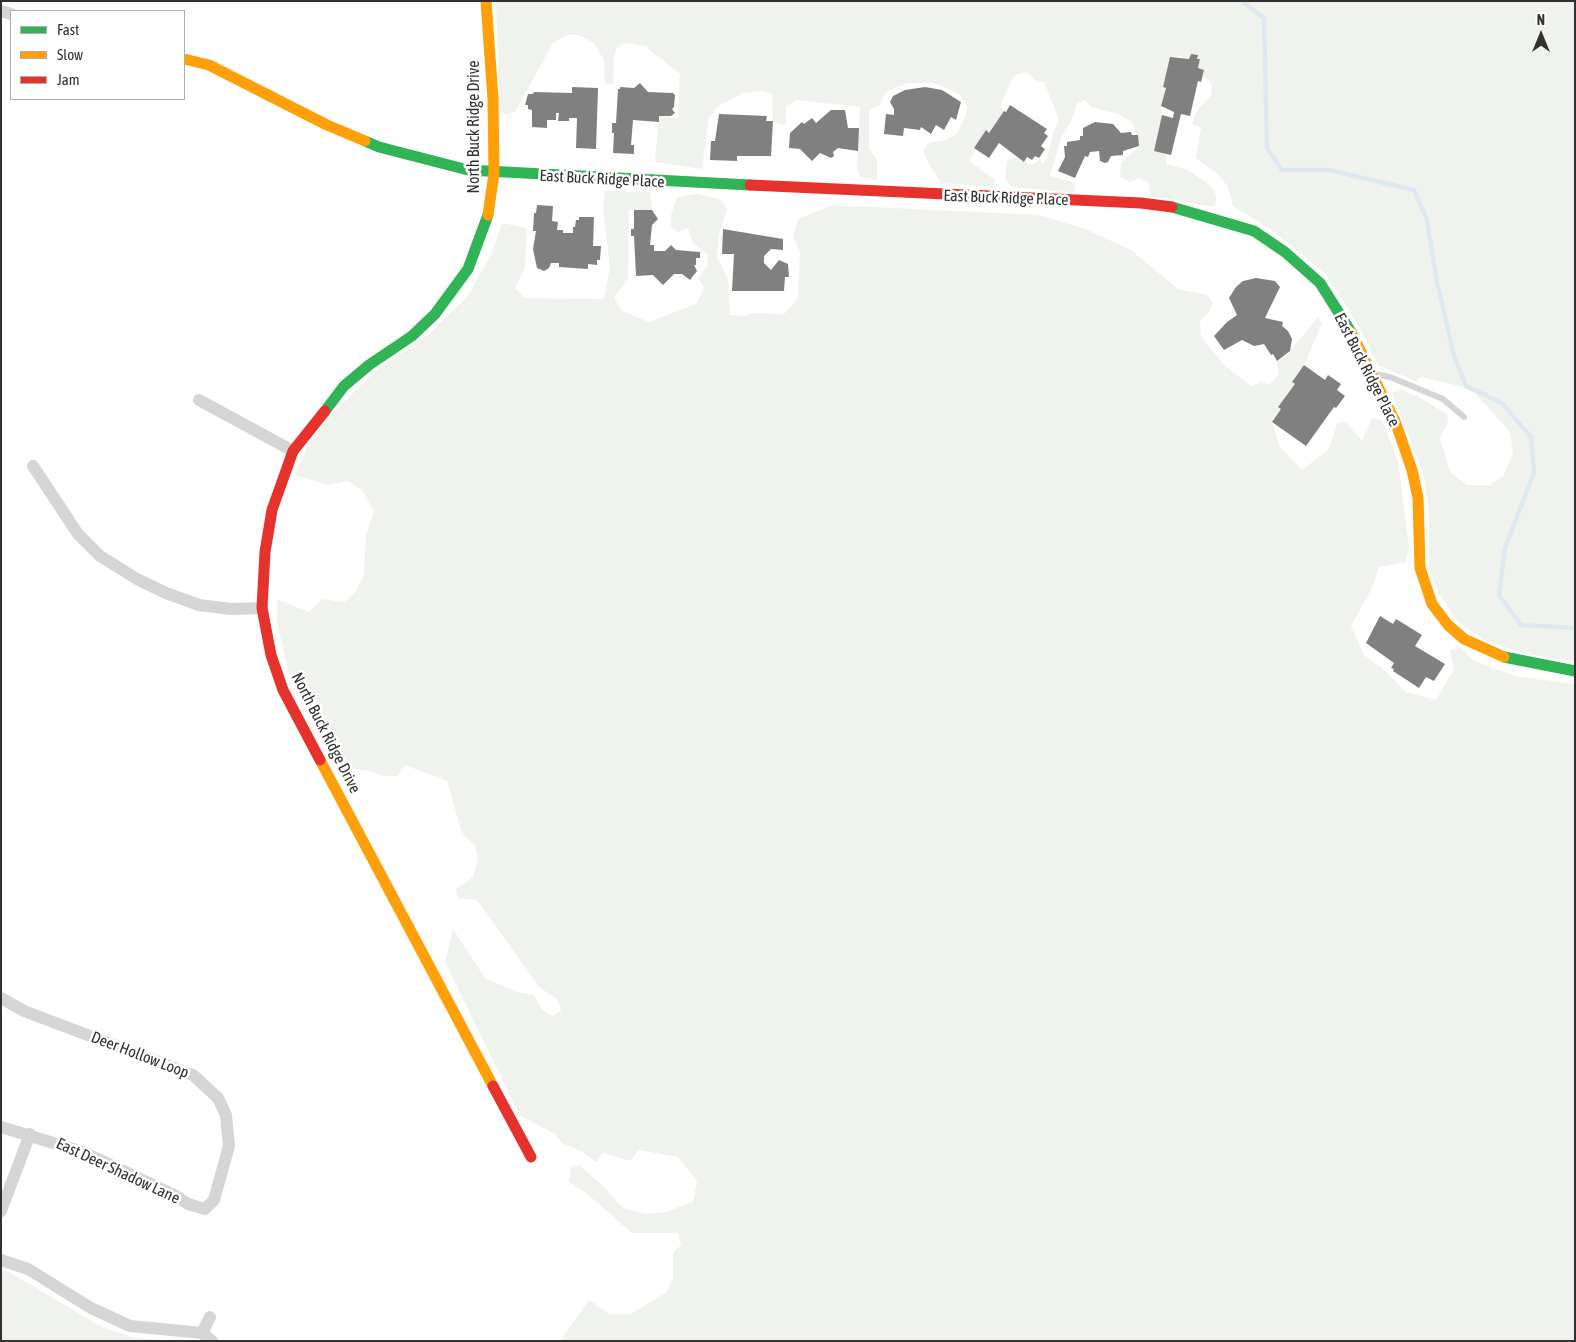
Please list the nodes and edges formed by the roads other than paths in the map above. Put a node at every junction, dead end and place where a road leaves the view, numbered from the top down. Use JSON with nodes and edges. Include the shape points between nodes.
{"nodes":[{"id":1,"x":486,"y":1,"type":"edge"},
{"id":2,"x":185,"y":59,"type":"edge"},
{"id":3,"x":494,"y":173,"type":"junction"},
{"id":4,"x":1371,"y":373,"type":"junction"},
{"id":5,"x":199,"y":400,"type":"dead end"},
{"id":6,"x":1464,"y":417,"type":"dead end"},
{"id":7,"x":293,"y":451,"type":"junction"},
{"id":8,"x":33,"y":466,"type":"dead end"},
{"id":9,"x":262,"y":608,"type":"junction"},
{"id":10,"x":1575,"y":671,"type":"edge"},
{"id":11,"x":1,"y":998,"type":"edge"},
{"id":12,"x":2,"y":1127,"type":"edge"},
{"id":13,"x":30,"y":1134,"type":"junction"},
{"id":14,"x":531,"y":1157,"type":"dead end"},
{"id":15,"x":204,"y":1209,"type":"joint"},
{"id":16,"x":1,"y":1212,"type":"edge"},
{"id":17,"x":1,"y":1260,"type":"edge"},
{"id":18,"x":210,"y":1317,"type":"dead end"},
{"id":19,"x":207,"y":1337,"type":"edge"}],
"edges":[{"from":1,"to":3,"type":"street","name":"North Buck Ridge Drive"},
{"from":2,"to":3,"type":"street","name":"East Buck Ridge Place","via":[[209,65],[379,147],[468,170]]},
{"from":3,"to":4,"type":"street","name":"East Buck Ridge Place","via":[[1141,203],[1176,208],[1254,231],[1285,252],[1320,283],[1349,328]]},
{"from":3,"to":7,"type":"street","name":"North Buck Ridge Drive","via":[[489,213],[480,242],[468,269],[449,298],[412,336],[344,386]]},
{"from":4,"to":6,"type":"lane","via":[[1390,377],[1443,399]]},
{"from":4,"to":10,"type":"street","name":"East Buck Ridge Place","via":[[1395,421],[1412,470],[1418,498],[1420,568],[1432,604],[1464,639],[1498,656]]},
{"from":5,"to":7,"type":"street"},
{"from":7,"to":9,"type":"street","name":"North Buck Ridge Drive","via":[[272,510],[265,552]]},
{"from":8,"to":9,"type":"street","via":[[78,534],[100,556],[130,575],[200,605]]},
{"from":9,"to":14,"type":"street","name":"North Buck Ridge Drive","via":[[271,655],[283,690]]},
{"from":11,"to":15,"type":"street","name":"Deer Hollow Loop","via":[[24,1011],[193,1075],[206,1084],[226,1115],[229,1146],[214,1200]]},
{"from":12,"to":13,"type":"street","name":"East Deer Shadow Lane"},
{"from":13,"to":15,"type":"street","name":"East Deer Shadow Lane","via":[[83,1152]]},
{"from":13,"to":16,"type":"street"},
{"from":17,"to":19,"type":"street","via":[[28,1269],[91,1308],[130,1326]]},
{"from":18,"to":19,"type":"street"}]}
